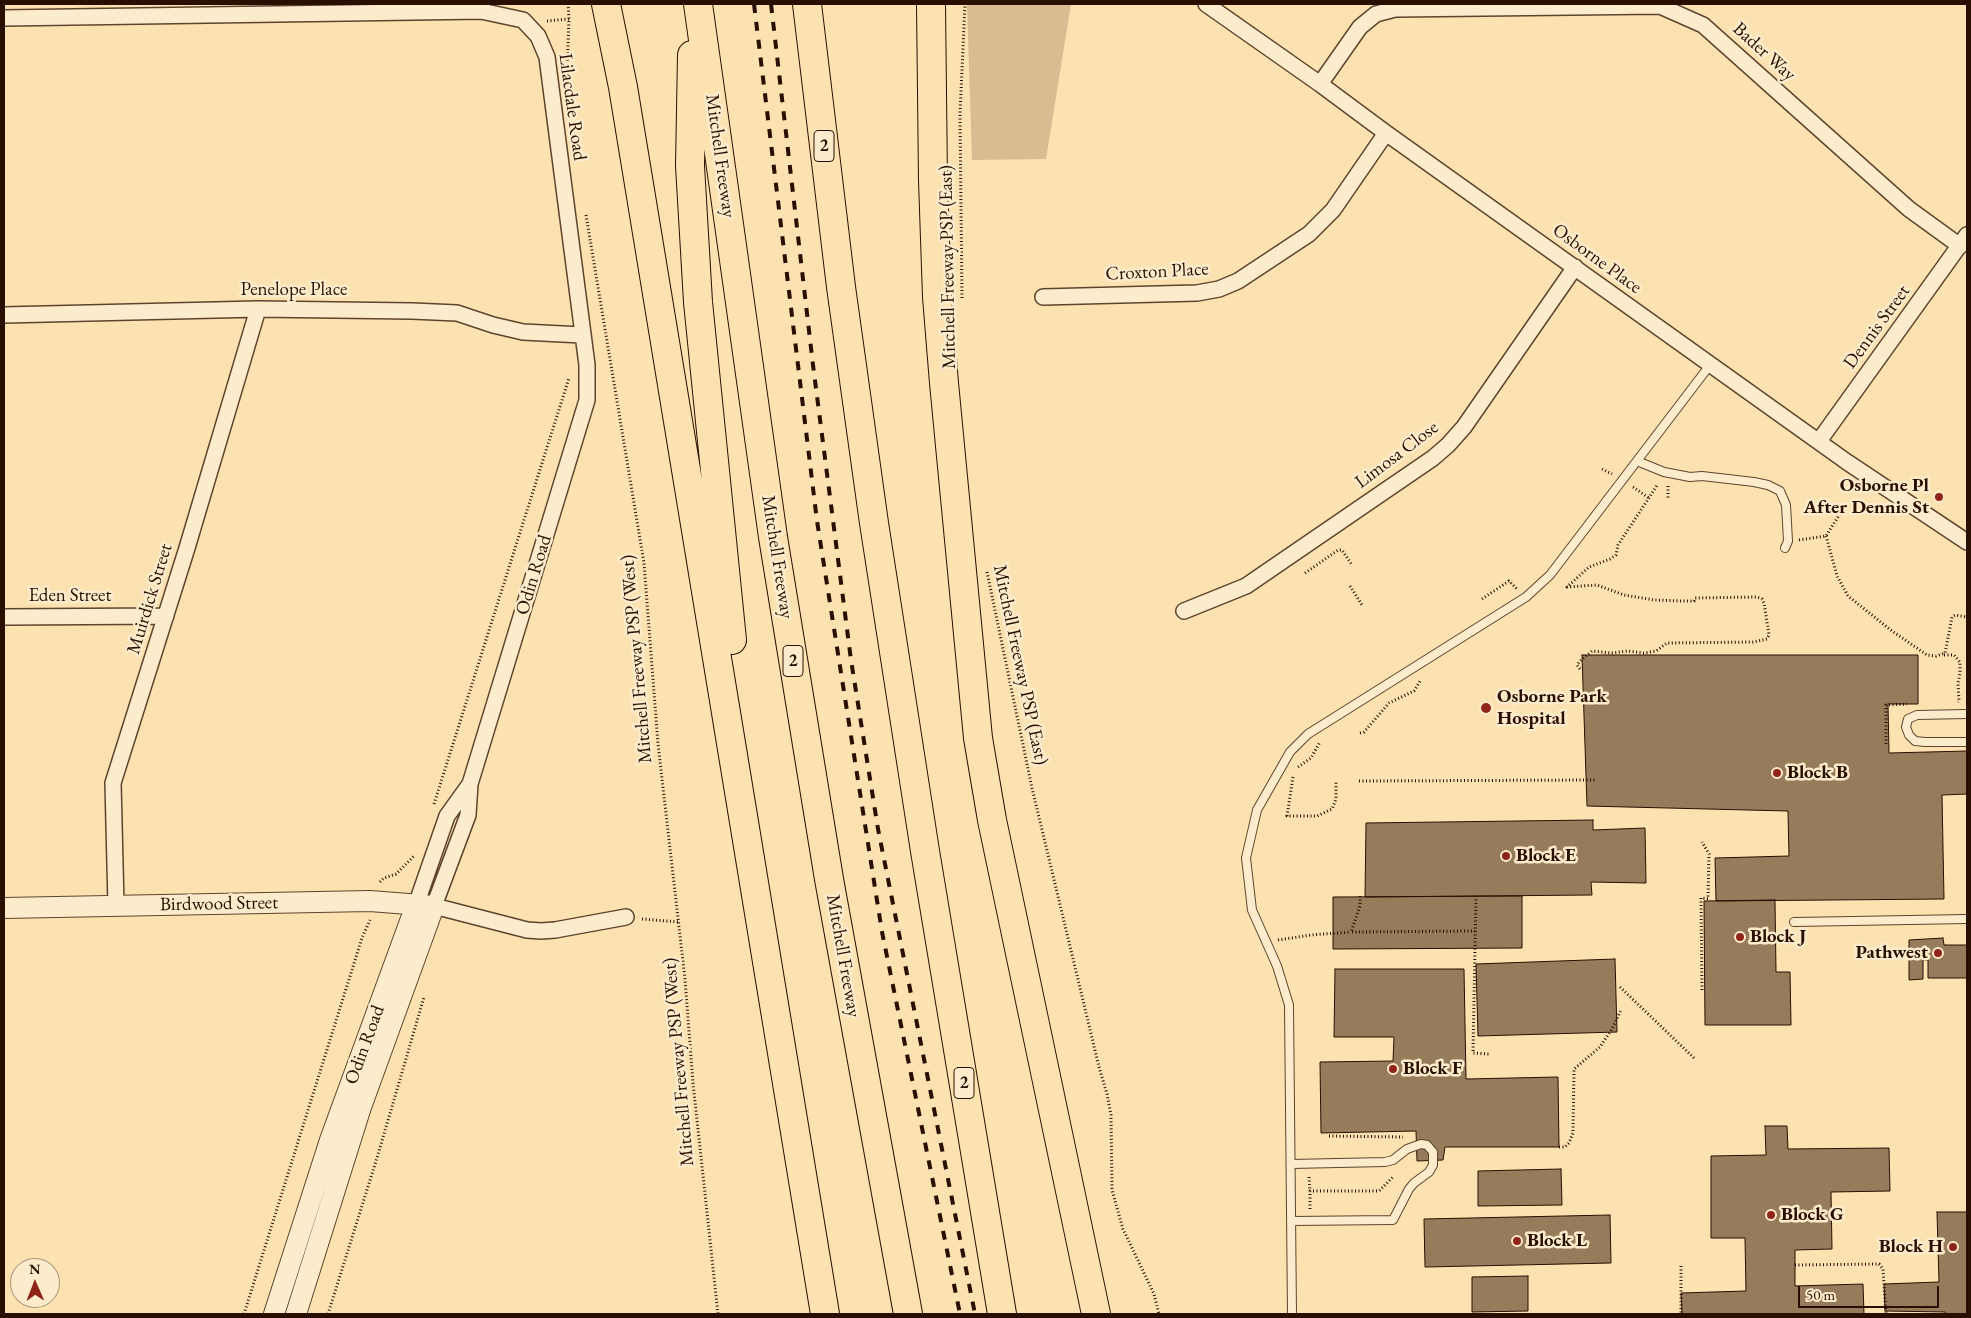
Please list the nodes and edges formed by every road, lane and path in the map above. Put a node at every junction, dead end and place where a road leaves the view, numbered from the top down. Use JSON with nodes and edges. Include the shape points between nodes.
{"nodes":[{"id":1,"x":568,"y":4,"type":"edge"},
{"id":2,"x":606,"y":4,"type":"edge"},
{"id":3,"x":693,"y":4,"type":"edge"},
{"id":4,"x":698,"y":4,"type":"edge"},
{"id":5,"x":807,"y":4,"type":"edge"},
{"id":6,"x":931,"y":4,"type":"edge"},
{"id":7,"x":965,"y":4,"type":"edge"},
{"id":8,"x":1206,"y":4,"type":"edge"},
{"id":9,"x":4,"y":18,"type":"edge"},
{"id":10,"x":567,"y":80,"type":"dead end"},
{"id":11,"x":1320,"y":84,"type":"junction"},
{"id":12,"x":1386,"y":133,"type":"junction"},
{"id":13,"x":586,"y":211,"type":"dead end"},
{"id":14,"x":1963,"y":240,"type":"edge"},
{"id":15,"x":1575,"y":267,"type":"junction"},
{"id":16,"x":1044,"y":297,"type":"dead end"},
{"id":17,"x":962,"y":300,"type":"dead end"},
{"id":18,"x":258,"y":310,"type":"junction"},
{"id":19,"x":4,"y":315,"type":"edge"},
{"id":20,"x":582,"y":335,"type":"junction"},
{"id":21,"x":587,"y":365,"type":"joint"},
{"id":22,"x":1710,"y":365,"type":"junction"},
{"id":23,"x":572,"y":371,"type":"dead end"},
{"id":24,"x":1819,"y":441,"type":"junction"},
{"id":25,"x":1637,"y":461,"type":"junction"},
{"id":26,"x":1602,"y":469,"type":"dead end"},
{"id":27,"x":1614,"y":475,"type":"dead end"},
{"id":28,"x":1659,"y":483,"type":"dead end"},
{"id":29,"x":1630,"y":485,"type":"dead end"},
{"id":30,"x":1668,"y":486,"type":"dead end"},
{"id":31,"x":1649,"y":498,"type":"junction"},
{"id":32,"x":1668,"y":498,"type":"dead end"},
{"id":33,"x":1843,"y":509,"type":"dead end"},
{"id":34,"x":1826,"y":536,"type":"junction"},
{"id":35,"x":1967,"y":542,"type":"edge"},
{"id":36,"x":1786,"y":545,"type":"joint"},
{"id":37,"x":1352,"y":565,"type":"dead end"},
{"id":38,"x":986,"y":568,"type":"dead end"},
{"id":39,"x":1305,"y":573,"type":"dead end"},
{"id":40,"x":1350,"y":586,"type":"dead end"},
{"id":41,"x":1518,"y":589,"type":"dead end"},
{"id":42,"x":1482,"y":599,"type":"dead end"},
{"id":43,"x":1362,"y":605,"type":"dead end"},
{"id":44,"x":1184,"y":611,"type":"dead end"},
{"id":45,"x":166,"y":616,"type":"junction"},
{"id":46,"x":4,"y":617,"type":"edge"},
{"id":47,"x":1967,"y":617,"type":"edge"},
{"id":48,"x":1943,"y":655,"type":"junction"},
{"id":49,"x":1580,"y":669,"type":"dead end"},
{"id":50,"x":1425,"y":676,"type":"dead end"},
{"id":51,"x":1960,"y":701,"type":"dead end"},
{"id":52,"x":1967,"y":714,"type":"edge"},
{"id":53,"x":1360,"y":733,"type":"dead end"},
{"id":54,"x":1323,"y":738,"type":"dead end"},
{"id":55,"x":1967,"y":742,"type":"edge"},
{"id":56,"x":1359,"y":780,"type":"dead end"},
{"id":57,"x":1595,"y":780,"type":"dead end"},
{"id":58,"x":1336,"y":781,"type":"dead end"},
{"id":59,"x":433,"y":809,"type":"dead end"},
{"id":60,"x":1702,"y":842,"type":"dead end"},
{"id":61,"x":417,"y":852,"type":"dead end"},
{"id":62,"x":380,"y":882,"type":"dead end"},
{"id":63,"x":1360,"y":896,"type":"dead end"},
{"id":64,"x":1476,"y":896,"type":"dead end"},
{"id":65,"x":758,"y":900,"type":"junction"},
{"id":66,"x":116,"y":905,"type":"junction"},
{"id":67,"x":425,"y":905,"type":"junction"},
{"id":68,"x":4,"y":908,"type":"edge"},
{"id":69,"x":626,"y":917,"type":"joint"},
{"id":70,"x":370,"y":919,"type":"dead end"},
{"id":71,"x":1967,"y":919,"type":"edge"},
{"id":72,"x":678,"y":922,"type":"junction"},
{"id":73,"x":1794,"y":922,"type":"dead end"},
{"id":74,"x":1475,"y":931,"type":"junction"},
{"id":75,"x":1351,"y":932,"type":"junction"},
{"id":76,"x":1266,"y":942,"type":"junction"},
{"id":77,"x":1620,"y":987,"type":"dead end"},
{"id":78,"x":426,"y":990,"type":"dead end"},
{"id":79,"x":1702,"y":990,"type":"dead end"},
{"id":80,"x":1621,"y":1010,"type":"dead end"},
{"id":81,"x":1489,"y":1054,"type":"dead end"},
{"id":82,"x":1694,"y":1058,"type":"dead end"},
{"id":83,"x":1329,"y":1136,"type":"dead end"},
{"id":84,"x":1407,"y":1140,"type":"dead end"},
{"id":85,"x":1559,"y":1147,"type":"dead end"},
{"id":86,"x":1291,"y":1164,"type":"junction"},
{"id":87,"x":1309,"y":1172,"type":"dead end"},
{"id":88,"x":1394,"y":1176,"type":"dead end"},
{"id":89,"x":1310,"y":1191,"type":"junction"},
{"id":90,"x":1310,"y":1209,"type":"dead end"},
{"id":91,"x":1291,"y":1221,"type":"junction"},
{"id":92,"x":1795,"y":1265,"type":"dead end"},
{"id":93,"x":1681,"y":1266,"type":"dead end"},
{"id":94,"x":244,"y":1314,"type":"edge"},
{"id":95,"x":274,"y":1314,"type":"edge"},
{"id":96,"x":296,"y":1314,"type":"edge"},
{"id":97,"x":328,"y":1314,"type":"edge"},
{"id":98,"x":718,"y":1314,"type":"edge"},
{"id":99,"x":825,"y":1314,"type":"edge"},
{"id":100,"x":908,"y":1314,"type":"edge"},
{"id":101,"x":1002,"y":1314,"type":"edge"},
{"id":102,"x":1096,"y":1314,"type":"edge"},
{"id":103,"x":1159,"y":1314,"type":"edge"},
{"id":104,"x":1292,"y":1314,"type":"edge"},
{"id":105,"x":1681,"y":1314,"type":"edge"},
{"id":106,"x":1886,"y":1314,"type":"edge"}],
"edges":[{"from":1,"to":10,"type":"path"},
{"from":2,"to":65,"type":"highway","via":[[626,106]]},
{"from":3,"to":65,"type":"highway","via":[[690,166],[698,302]]},
{"from":4,"to":100,"type":"highway","name":"Mitchell Freeway","number":"2","via":[[773,537],[829,879]]},
{"from":5,"to":101,"type":"highway","number":"2","via":[[874,523]]},
{"from":6,"to":102,"type":"highway","via":[[938,297],[978,738],[994,830]]},
{"from":7,"to":17,"type":"path","name":"Mitchell Freeway PSP (East)","via":[[960,114]]},
{"from":8,"to":11,"type":"street","name":"Osborne Place"},
{"from":9,"to":20,"type":"street","name":"Lilacdale Road","via":[[481,11],[522,20],[538,36],[547,57]]},
{"from":11,"to":12,"type":"street","name":"Osborne Place"},
{"from":11,"to":14,"type":"street","name":"Bader Way","via":[[1360,27],[1376,14],[1395,9],[1660,6],[1703,25],[1909,209]]},
{"from":12,"to":15,"type":"street","name":"Osborne Place"},
{"from":12,"to":16,"type":"street","name":"Croxton Place","via":[[1333,210],[1309,234],[1238,281],[1197,293]]},
{"from":13,"to":72,"type":"path","name":"Mitchell Freeway PSP (West)","via":[[644,563],[658,744]]},
{"from":14,"to":24,"type":"street","name":"Dennis Street"},
{"from":15,"to":22,"type":"street","name":"Osborne Place"},
{"from":15,"to":44,"type":"street","name":"Limosa Close","via":[[1464,427],[1448,445],[1246,586]]},
{"from":18,"to":19,"type":"street","name":"Penelope Place"},
{"from":18,"to":20,"type":"street","name":"Penelope Place","via":[[412,310],[457,314],[524,332]]},
{"from":18,"to":45,"type":"street","name":"Muirdick Street"},
{"from":20,"to":21,"type":"street","name":"Lilacdale Road"},
{"from":21,"to":67,"type":"street","name":"Odin Road","via":[[587,400],[470,784],[446,816]]},
{"from":22,"to":24,"type":"street","name":"Osborne Place"},
{"from":22,"to":25,"type":"lane"},
{"from":23,"to":59,"type":"path"},
{"from":24,"to":35,"type":"street","name":"Osborne Place"},
{"from":25,"to":36,"type":"lane","via":[[1664,472],[1754,482],[1780,491],[1786,505]]},
{"from":25,"to":76,"type":"lane","via":[[1550,576],[1526,597],[1308,734],[1290,752],[1257,810],[1246,858],[1252,910]]},
{"from":26,"to":27,"type":"path"},
{"from":28,"to":31,"type":"path"},
{"from":29,"to":31,"type":"path"},
{"from":30,"to":32,"type":"path"},
{"from":31,"to":49,"type":"path","via":[[1618,545],[1616,555],[1589,567],[1567,587],[1598,585],[1624,595],[1654,600],[1757,597],[1764,604],[1769,635],[1746,642],[1667,643],[1656,651],[1644,653],[1592,651],[1577,665]]},
{"from":33,"to":34,"type":"path"},
{"from":34,"to":36,"type":"path"},
{"from":34,"to":48,"type":"path","via":[[1834,570],[1848,596],[1926,655]]},
{"from":37,"to":39,"type":"path","via":[[1342,550],[1338,550]]},
{"from":38,"to":103,"type":"path","name":"Mitchell Freeway PSP (East)","via":[[1032,788],[1107,1094],[1111,1115],[1112,1190],[1123,1229],[1154,1294]]},
{"from":40,"to":43,"type":"path"},
{"from":41,"to":42,"type":"path","via":[[1509,581]]},
{"from":45,"to":46,"type":"street","name":"Eden Street"},
{"from":45,"to":66,"type":"street","name":"Muirdick Street","via":[[113,783]]},
{"from":47,"to":48,"type":"path","via":[[1952,617]]},
{"from":48,"to":51,"type":"path","via":[[1954,655],[1960,662]]},
{"from":50,"to":53,"type":"path","via":[[1414,691],[1389,703]]},
{"from":52,"to":55,"type":"lane","via":[[1917,715],[1908,719],[1906,727],[1915,741]]},
{"from":54,"to":58,"type":"path","via":[[1311,758],[1294,773],[1287,816],[1317,816],[1332,809],[1336,799]]},
{"from":56,"to":57,"type":"path"},
{"from":60,"to":79,"type":"path","via":[[1709,854],[1708,899],[1701,898]]},
{"from":61,"to":62,"type":"path","via":[[396,874]]},
{"from":63,"to":75,"type":"path"},
{"from":64,"to":74,"type":"path"},
{"from":65,"to":99,"type":"highway"},
{"from":66,"to":67,"type":"street","name":"Birdwood Street","via":[[370,901]]},
{"from":66,"to":68,"type":"street","name":"Birdwood Street"},
{"from":67,"to":69,"type":"street","via":[[541,931]]},
{"from":67,"to":95,"type":"street","name":"Odin Road","via":[[330,1140]]},
{"from":67,"to":96,"type":"street","name":"Odin Road"},
{"from":69,"to":72,"type":"path"},
{"from":70,"to":94,"type":"path"},
{"from":71,"to":73,"type":"lane"},
{"from":72,"to":98,"type":"path","name":"Mitchell Freeway PSP (West)"},
{"from":74,"to":75,"type":"path"},
{"from":74,"to":81,"type":"path","via":[[1473,1053]]},
{"from":75,"to":76,"type":"path"},
{"from":76,"to":86,"type":"lane","via":[[1289,1005]]},
{"from":77,"to":82,"type":"path"},
{"from":78,"to":97,"type":"path"},
{"from":80,"to":85,"type":"path","via":[[1600,1047],[1574,1068],[1573,1132],[1570,1143]]},
{"from":83,"to":84,"type":"path","via":[[1402,1136]]},
{"from":86,"to":91,"type":"lane"},
{"from":86,"to":91,"type":"lane","via":[[1385,1162],[1421,1144],[1433,1152],[1429,1172],[1409,1189],[1393,1220]]},
{"from":87,"to":89,"type":"path"},
{"from":88,"to":89,"type":"path","via":[[1379,1191]]},
{"from":89,"to":90,"type":"path"},
{"from":91,"to":104,"type":"lane"},
{"from":92,"to":106,"type":"path","via":[[1879,1264],[1883,1269]]},
{"from":93,"to":105,"type":"path"}]}
